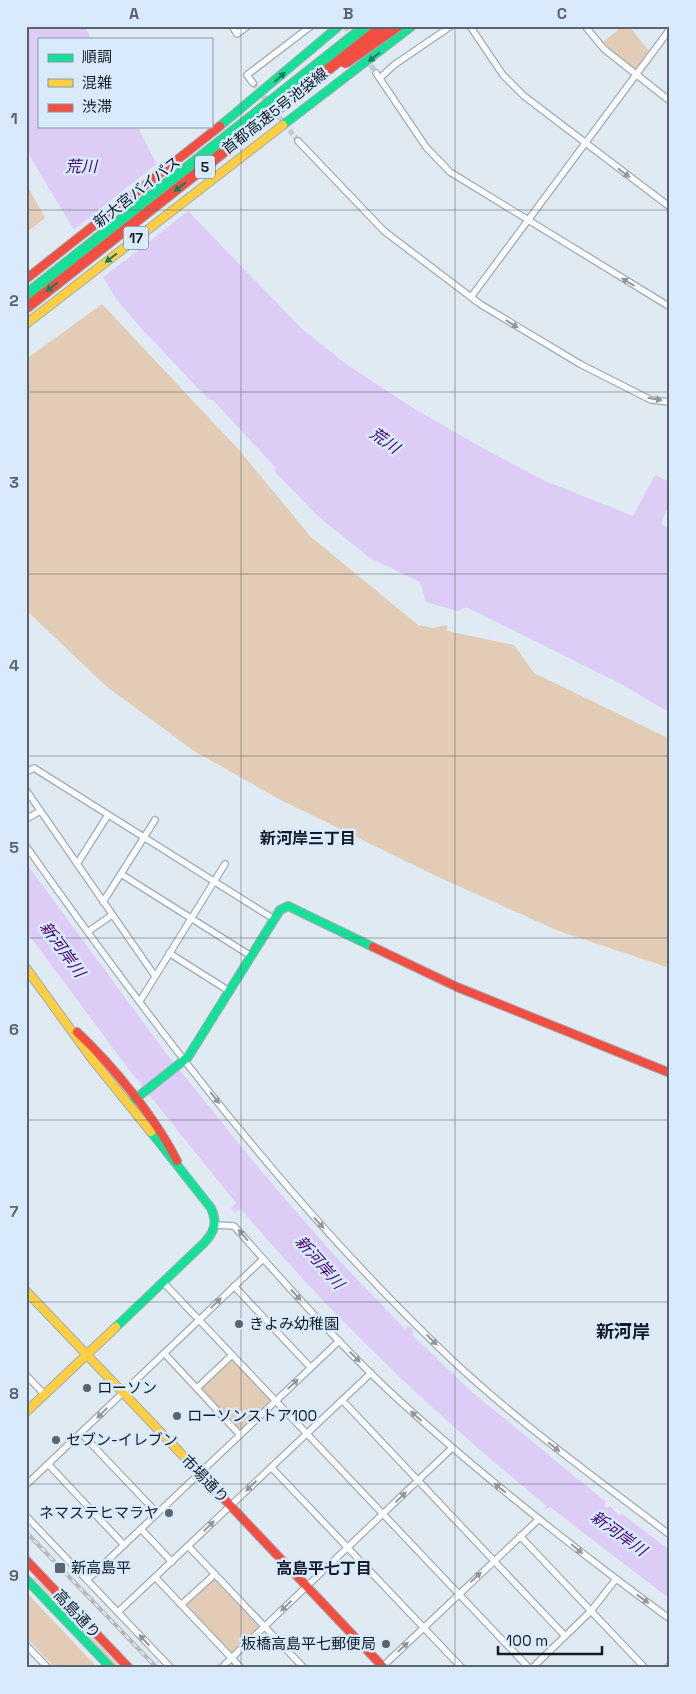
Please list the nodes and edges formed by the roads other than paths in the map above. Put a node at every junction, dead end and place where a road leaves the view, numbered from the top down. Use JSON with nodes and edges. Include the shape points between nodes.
{"nodes":[{"id":1,"x":232,"y":26,"type":"edge"},
{"id":2,"x":248,"y":26,"type":"edge"},
{"id":3,"x":311,"y":26,"type":"edge"},
{"id":4,"x":339,"y":26,"type":"edge"},
{"id":5,"x":355,"y":26,"type":"edge"},
{"id":6,"x":366,"y":26,"type":"edge"},
{"id":7,"x":383,"y":26,"type":"edge"},
{"id":8,"x":398,"y":26,"type":"edge"},
{"id":9,"x":412,"y":26,"type":"edge"},
{"id":10,"x":451,"y":26,"type":"edge"},
{"id":11,"x":470,"y":26,"type":"edge"},
{"id":12,"x":585,"y":26,"type":"edge"},
{"id":13,"x":670,"y":29,"type":"edge"},
{"id":14,"x":636,"y":74,"type":"junction"},
{"id":15,"x":253,"y":83,"type":"dead end"},
{"id":16,"x":670,"y":101,"type":"edge"},
{"id":17,"x":277,"y":103,"type":"junction"},
{"id":18,"x":298,"y":141,"type":"tunnel mouth"},
{"id":19,"x":586,"y":143,"type":"junction"},
{"id":20,"x":670,"y":207,"type":"edge"},
{"id":21,"x":529,"y":221,"type":"junction"},
{"id":22,"x":26,"y":279,"type":"edge"},
{"id":23,"x":26,"y":295,"type":"edge"},
{"id":24,"x":471,"y":298,"type":"junction"},
{"id":25,"x":670,"y":307,"type":"edge"},
{"id":26,"x":26,"y":308,"type":"edge"},
{"id":27,"x":26,"y":324,"type":"edge"},
{"id":28,"x":670,"y":402,"type":"edge"},
{"id":29,"x":26,"y":772,"type":"edge"},
{"id":30,"x":26,"y":790,"type":"edge"},
{"id":31,"x":40,"y":811,"type":"junction"},
{"id":32,"x":108,"y":815,"type":"junction"},
{"id":33,"x":26,"y":819,"type":"edge"},
{"id":34,"x":155,"y":820,"type":"dead end"},
{"id":35,"x":144,"y":838,"type":"junction"},
{"id":36,"x":26,"y":846,"type":"edge"},
{"id":37,"x":77,"y":864,"type":"junction"},
{"id":38,"x":226,"y":864,"type":"dead end"},
{"id":39,"x":121,"y":874,"type":"junction"},
{"id":40,"x":214,"y":882,"type":"junction"},
{"id":41,"x":103,"y":902,"type":"junction"},
{"id":42,"x":112,"y":915,"type":"junction"},
{"id":43,"x":191,"y":918,"type":"junction"},
{"id":44,"x":274,"y":919,"type":"junction"},
{"id":45,"x":89,"y":932,"type":"junction"},
{"id":46,"x":169,"y":953,"type":"junction"},
{"id":47,"x":251,"y":956,"type":"junction"},
{"id":48,"x":26,"y":968,"type":"edge"},
{"id":49,"x":155,"y":976,"type":"junction"},
{"id":50,"x":229,"y":991,"type":"junction"},
{"id":51,"x":140,"y":1000,"type":"junction"},
{"id":52,"x":62,"y":1016,"type":"junction"},
{"id":53,"x":184,"y":1061,"type":"junction"},
{"id":54,"x":670,"y":1073,"type":"edge"},
{"id":55,"x":136,"y":1098,"type":"junction"},
{"id":56,"x":187,"y":1179,"type":"junction"},
{"id":57,"x":216,"y":1225,"type":"junction"},
{"id":58,"x":264,"y":1259,"type":"junction"},
{"id":59,"x":163,"y":1282,"type":"junction"},
{"id":60,"x":234,"y":1286,"type":"junction"},
{"id":61,"x":26,"y":1291,"type":"edge"},
{"id":62,"x":199,"y":1320,"type":"junction"},
{"id":63,"x":339,"y":1341,"type":"junction"},
{"id":64,"x":164,"y":1353,"type":"junction"},
{"id":65,"x":87,"y":1355,"type":"junction"},
{"id":66,"x":232,"y":1355,"type":"junction"},
{"id":67,"x":311,"y":1368,"type":"junction"},
{"id":68,"x":371,"y":1373,"type":"junction"},
{"id":69,"x":26,"y":1375,"type":"edge"},
{"id":70,"x":197,"y":1388,"type":"junction"},
{"id":71,"x":123,"y":1393,"type":"junction"},
{"id":72,"x":45,"y":1395,"type":"junction"},
{"id":73,"x":342,"y":1400,"type":"junction"},
{"id":74,"x":276,"y":1401,"type":"junction"},
{"id":75,"x":26,"y":1412,"type":"edge"},
{"id":76,"x":81,"y":1433,"type":"junction"},
{"id":77,"x":307,"y":1433,"type":"junction"},
{"id":78,"x":240,"y":1435,"type":"junction"},
{"id":79,"x":452,"y":1448,"type":"junction"},
{"id":80,"x":48,"y":1464,"type":"junction"},
{"id":81,"x":271,"y":1466,"type":"junction"},
{"id":82,"x":200,"y":1473,"type":"junction"},
{"id":83,"x":418,"y":1480,"type":"junction"},
{"id":84,"x":26,"y":1485,"type":"edge"},
{"id":85,"x":230,"y":1506,"type":"junction"},
{"id":86,"x":157,"y":1513,"type":"junction"},
{"id":87,"x":383,"y":1514,"type":"junction"},
{"id":88,"x":26,"y":1516,"type":"edge"},
{"id":89,"x":539,"y":1519,"type":"junction"},
{"id":90,"x":141,"y":1529,"type":"junction"},
{"id":91,"x":670,"y":1535,"type":"edge"},
{"id":92,"x":520,"y":1536,"type":"junction"},
{"id":93,"x":124,"y":1545,"type":"junction"},
{"id":94,"x":188,"y":1546,"type":"junction"},
{"id":95,"x":348,"y":1547,"type":"junction"},
{"id":96,"x":26,"y":1560,"type":"edge"},
{"id":97,"x":494,"y":1560,"type":"junction"},
{"id":98,"x":172,"y":1562,"type":"junction"},
{"id":99,"x":215,"y":1574,"type":"junction"},
{"id":100,"x":155,"y":1577,"type":"junction"},
{"id":101,"x":26,"y":1579,"type":"edge"},
{"id":102,"x":616,"y":1579,"type":"junction"},
{"id":103,"x":87,"y":1580,"type":"junction"},
{"id":104,"x":307,"y":1586,"type":"junction"},
{"id":105,"x":459,"y":1594,"type":"junction"},
{"id":106,"x":182,"y":1604,"type":"junction"},
{"id":107,"x":591,"y":1611,"type":"junction"},
{"id":108,"x":118,"y":1612,"type":"junction"},
{"id":109,"x":670,"y":1618,"type":"edge"},
{"id":110,"x":265,"y":1626,"type":"junction"},
{"id":111,"x":424,"y":1627,"type":"junction"},
{"id":112,"x":565,"y":1636,"type":"junction"},
{"id":113,"x":26,"y":1645,"type":"edge"},
{"id":114,"x":232,"y":1658,"type":"junction"},
{"id":115,"x":670,"y":1665,"type":"edge"},
{"id":116,"x":382,"y":1667,"type":"edge"},
{"id":117,"x":48,"y":1668,"type":"edge"},
{"id":118,"x":111,"y":1668,"type":"edge"},
{"id":119,"x":128,"y":1668,"type":"edge"},
{"id":120,"x":171,"y":1668,"type":"edge"},
{"id":121,"x":221,"y":1668,"type":"edge"},
{"id":122,"x":242,"y":1668,"type":"edge"},
{"id":123,"x":304,"y":1668,"type":"edge"},
{"id":124,"x":462,"y":1668,"type":"edge"},
{"id":125,"x":530,"y":1668,"type":"edge"},
{"id":126,"x":646,"y":1668,"type":"edge"},
{"id":127,"x":667,"y":1668,"type":"edge"}],
"edges":[{"from":1,"to":2,"type":"street","via":[[237,34]]},
{"from":3,"to":15,"type":"street","via":[[247,74]]},
{"from":22,"to":4,"type":"main road","name":"新大宮バイパス","number":"17","one_way":true,"via":[[243,108]]},
{"from":5,"to":17,"type":"main road","bridge":true},
{"from":6,"to":17,"type":"main road","name":"首都高速5号池袋線","number":"5","bridge":true},
{"from":7,"to":17,"type":"main road","name":"首都高速5号池袋線","number":"5","bridge":true},
{"from":8,"to":17,"type":"main road","bridge":true},
{"from":9,"to":27,"type":"main road","number":"17","one_way":true},
{"from":10,"to":21,"type":"street","via":[[378,76],[442,164],[460,179]]},
{"from":11,"to":19,"type":"street","via":[[512,86]]},
{"from":12,"to":14,"type":"street","via":[[604,49]]},
{"from":13,"to":14,"type":"street"},
{"from":14,"to":16,"type":"street"},
{"from":14,"to":19,"type":"street"},
{"from":17,"to":23,"type":"main road","name":"首都高速5号池袋線","number":"5","bridge":true},
{"from":17,"to":26,"type":"main road","name":"首都高速5号池袋線","number":"5","one_way":true,"bridge":true},
{"from":18,"to":24,"type":"street","via":[[384,231]]},
{"from":19,"to":20,"type":"street","one_way":true},
{"from":19,"to":21,"type":"street"},
{"from":21,"to":24,"type":"street"},
{"from":25,"to":21,"type":"street","one_way":true},
{"from":24,"to":28,"type":"street","one_way":true,"via":[[580,364],[651,400]]},
{"from":29,"to":32,"type":"street","via":[[34,768]]},
{"from":30,"to":31,"type":"street"},
{"from":31,"to":33,"type":"street"},
{"from":31,"to":37,"type":"street"},
{"from":32,"to":35,"type":"street"},
{"from":32,"to":37,"type":"street"},
{"from":34,"to":35,"type":"street"},
{"from":35,"to":39,"type":"street"},
{"from":35,"to":40,"type":"street"},
{"from":36,"to":45,"type":"street"},
{"from":37,"to":41,"type":"street"},
{"from":38,"to":40,"type":"street"},
{"from":39,"to":41,"type":"street"},
{"from":39,"to":43,"type":"street"},
{"from":40,"to":43,"type":"street"},
{"from":40,"to":44,"type":"street"},
{"from":41,"to":42,"type":"street"},
{"from":42,"to":45,"type":"street"},
{"from":42,"to":49,"type":"street"},
{"from":43,"to":46,"type":"street"},
{"from":43,"to":47,"type":"street"},
{"from":44,"to":47,"type":"main road"},
{"from":44,"to":54,"type":"main road","via":[[282,908],[291,906],[457,987]]},
{"from":45,"to":51,"type":"street"},
{"from":46,"to":49,"type":"street"},
{"from":46,"to":50,"type":"street"},
{"from":47,"to":50,"type":"main road"},
{"from":48,"to":52,"type":"main road"},
{"from":49,"to":51,"type":"street"},
{"from":50,"to":53,"type":"main road"},
{"from":51,"to":53,"type":"street"},
{"from":52,"to":55,"type":"main road","via":[[100,1054]]},
{"from":52,"to":56,"type":"main road","via":[[92,1060]]},
{"from":53,"to":55,"type":"main road"},
{"from":53,"to":91,"type":"street","one_way":true,"via":[[312,1215],[415,1324],[540,1436]]},
{"from":55,"to":56,"type":"main road","via":[[166,1139]]},
{"from":56,"to":57,"type":"main road","via":[[211,1208]]},
{"from":58,"to":57,"type":"street","one_way":true,"via":[[234,1226]]},
{"from":57,"to":59,"type":"main road","via":[[209,1238]]},
{"from":58,"to":60,"type":"street"},
{"from":58,"to":63,"type":"street","one_way":true},
{"from":59,"to":62,"type":"street"},
{"from":59,"to":65,"type":"main road"},
{"from":62,"to":60,"type":"street","one_way":true},
{"from":60,"to":67,"type":"street"},
{"from":61,"to":65,"type":"main road","name":"市場通り"},
{"from":62,"to":64,"type":"street"},
{"from":62,"to":66,"type":"street"},
{"from":63,"to":67,"type":"street"},
{"from":63,"to":68,"type":"street","one_way":true},
{"from":64,"to":70,"type":"street"},
{"from":64,"to":71,"type":"street"},
{"from":65,"to":71,"type":"main road","name":"市場通り"},
{"from":65,"to":72,"type":"main road"},
{"from":66,"to":70,"type":"street"},
{"from":66,"to":74,"type":"street"},
{"from":74,"to":67,"type":"street","one_way":true},
{"from":68,"to":73,"type":"street"},
{"from":79,"to":68,"type":"street","one_way":true},
{"from":69,"to":72,"type":"street"},
{"from":70,"to":78,"type":"street"},
{"from":71,"to":76,"type":"street","one_way":true},
{"from":71,"to":82,"type":"main road","name":"市場通り"},
{"from":72,"to":75,"type":"main road"},
{"from":73,"to":77,"type":"street"},
{"from":73,"to":83,"type":"street"},
{"from":74,"to":77,"type":"street"},
{"from":74,"to":78,"type":"street"},
{"from":76,"to":80,"type":"street"},
{"from":76,"to":86,"type":"street"},
{"from":77,"to":81,"type":"street"},
{"from":77,"to":87,"type":"street"},
{"from":78,"to":82,"type":"street"},
{"from":79,"to":83,"type":"street"},
{"from":89,"to":79,"type":"street","one_way":true},
{"from":80,"to":84,"type":"street"},
{"from":80,"to":93,"type":"street"},
{"from":81,"to":85,"type":"street","one_way":true},
{"from":81,"to":95,"type":"street"},
{"from":82,"to":85,"type":"main road","name":"市場通り"},
{"from":82,"to":86,"type":"street"},
{"from":87,"to":83,"type":"street","one_way":true},
{"from":83,"to":97,"type":"street"},
{"from":94,"to":85,"type":"street","one_way":true},
{"from":85,"to":104,"type":"main road","name":"市場通り"},
{"from":86,"to":90,"type":"street"},
{"from":87,"to":95,"type":"street"},
{"from":87,"to":105,"type":"street"},
{"from":88,"to":103,"type":"street"},
{"from":89,"to":92,"type":"street"},
{"from":89,"to":102,"type":"street","one_way":true},
{"from":90,"to":93,"type":"street"},
{"from":90,"to":98,"type":"street"},
{"from":92,"to":97,"type":"street"},
{"from":92,"to":107,"type":"street"},
{"from":93,"to":103,"type":"street"},
{"from":94,"to":98,"type":"street"},
{"from":94,"to":99,"type":"street"},
{"from":95,"to":104,"type":"street"},
{"from":95,"to":111,"type":"street"},
{"from":96,"to":119,"type":"main road","name":"高島通り"},
{"from":105,"to":97,"type":"street","one_way":true},
{"from":97,"to":112,"type":"street"},
{"from":98,"to":100,"type":"street"},
{"from":99,"to":106,"type":"street"},
{"from":99,"to":110,"type":"street"},
{"from":100,"to":106,"type":"street"},
{"from":100,"to":108,"type":"street"},
{"from":101,"to":118,"type":"main road","name":"高島通り"},
{"from":102,"to":107,"type":"street"},
{"from":102,"to":109,"type":"street","one_way":true},
{"from":103,"to":108,"type":"street"},
{"from":104,"to":110,"type":"street","one_way":true},
{"from":104,"to":116,"type":"main road","name":"市場通り"},
{"from":105,"to":111,"type":"street"},
{"from":105,"to":125,"type":"street"},
{"from":106,"to":114,"type":"street"},
{"from":107,"to":112,"type":"street"},
{"from":107,"to":126,"type":"street"},
{"from":120,"to":108,"type":"street","one_way":true},
{"from":110,"to":114,"type":"street"},
{"from":110,"to":123,"type":"street"},
{"from":116,"to":111,"type":"street","one_way":true},
{"from":111,"to":124,"type":"street"},
{"from":112,"to":125,"type":"street"},
{"from":113,"to":117,"type":"street"},
{"from":114,"to":121,"type":"street"},
{"from":114,"to":122,"type":"street"},
{"from":115,"to":127,"type":"street"}]}
